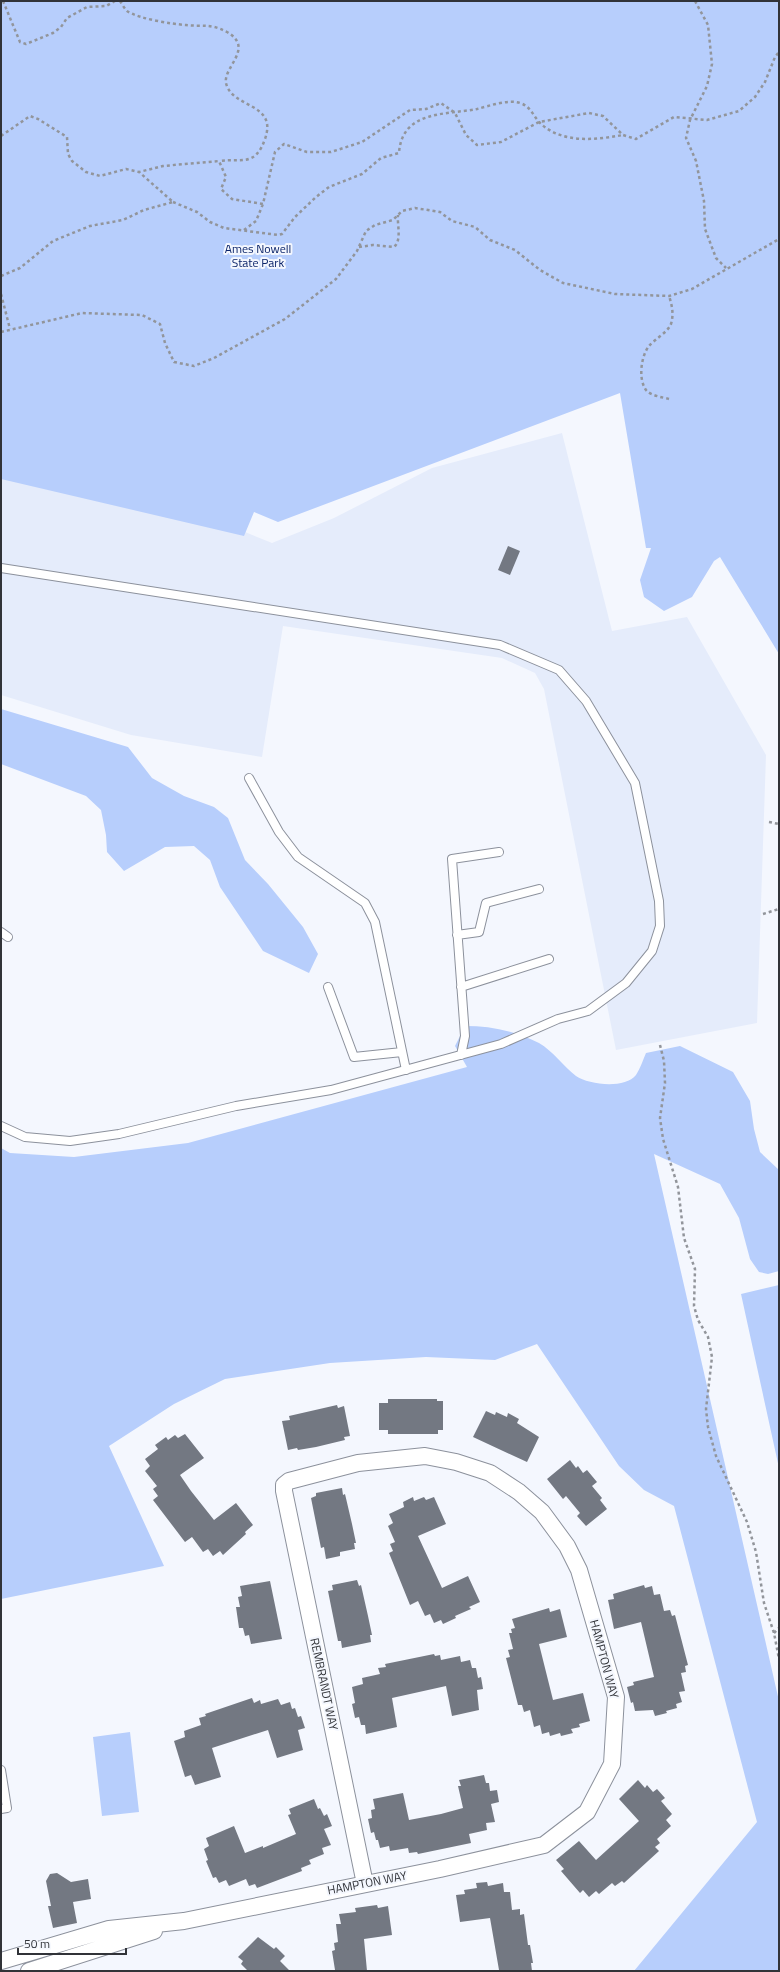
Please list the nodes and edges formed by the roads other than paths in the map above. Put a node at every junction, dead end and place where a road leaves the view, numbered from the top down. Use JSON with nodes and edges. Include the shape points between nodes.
{"nodes":[{"id":1,"x":1,"y":568,"type":"edge"},
{"id":2,"x":249,"y":778,"type":"dead end"},
{"id":3,"x":499,"y":852,"type":"dead end"},
{"id":4,"x":539,"y":890,"type":"dead end"},
{"id":5,"x":458,"y":935,"type":"junction"},
{"id":6,"x":549,"y":959,"type":"dead end"},
{"id":7,"x":328,"y":987,"type":"dead end"},
{"id":8,"x":461,"y":987,"type":"junction"},
{"id":9,"x":402,"y":1052,"type":"junction"},
{"id":10,"x":461,"y":1055,"type":"junction"},
{"id":11,"x":406,"y":1070,"type":"junction"},
{"id":12,"x":1,"y":1126,"type":"edge"},
{"id":13,"x":284,"y":1485,"type":"joint"},
{"id":14,"x":1,"y":1770,"type":"edge"},
{"id":15,"x":1,"y":1809,"type":"edge"},
{"id":16,"x":365,"y":1884,"type":"junction"},
{"id":17,"x":184,"y":1921,"type":"junction"},
{"id":18,"x":1,"y":1961,"type":"edge"},
{"id":19,"x":29,"y":1971,"type":"edge"}],
"edges":[{"from":1,"to":10,"type":"lane","via":[[500,645],[560,670],[586,701],[635,782],[659,901],[660,926],[652,952],[626,983],[588,1011],[558,1019],[501,1044]]},
{"from":2,"to":9,"type":"lane","via":[[279,832],[298,857],[365,903],[375,922]]},
{"from":3,"to":5,"type":"lane","via":[[452,859]]},
{"from":4,"to":5,"type":"lane","via":[[486,903],[479,932]]},
{"from":5,"to":8,"type":"lane"},
{"from":6,"to":8,"type":"lane"},
{"from":7,"to":9,"type":"lane","via":[[354,1058]]},
{"from":8,"to":10,"type":"lane","via":[[465,1036]]},
{"from":9,"to":11,"type":"lane"},
{"from":10,"to":11,"type":"lane"},
{"from":11,"to":12,"type":"lane","via":[[331,1090],[236,1106],[119,1134],[70,1141],[25,1137]]},
{"from":13,"to":16,"type":"street","name":"REMBRANDT WAY"},
{"from":13,"to":16,"type":"street","name":"HAMPTON WAY","via":[[290,1481],[358,1463],[425,1456],[456,1462],[490,1473],[519,1492],[542,1512],[567,1546],[579,1570],[616,1697],[612,1764],[586,1812],[544,1845]]},
{"from":14,"to":15,"type":"lane","via":[[7,1808]]},
{"from":16,"to":17,"type":"street","name":"HAMPTON WAY"},
{"from":17,"to":18,"type":"street","name":"HAMPTON WAY","via":[[109,1929]]},
{"from":17,"to":19,"type":"street","name":"HAMPTON WAY"}]}
